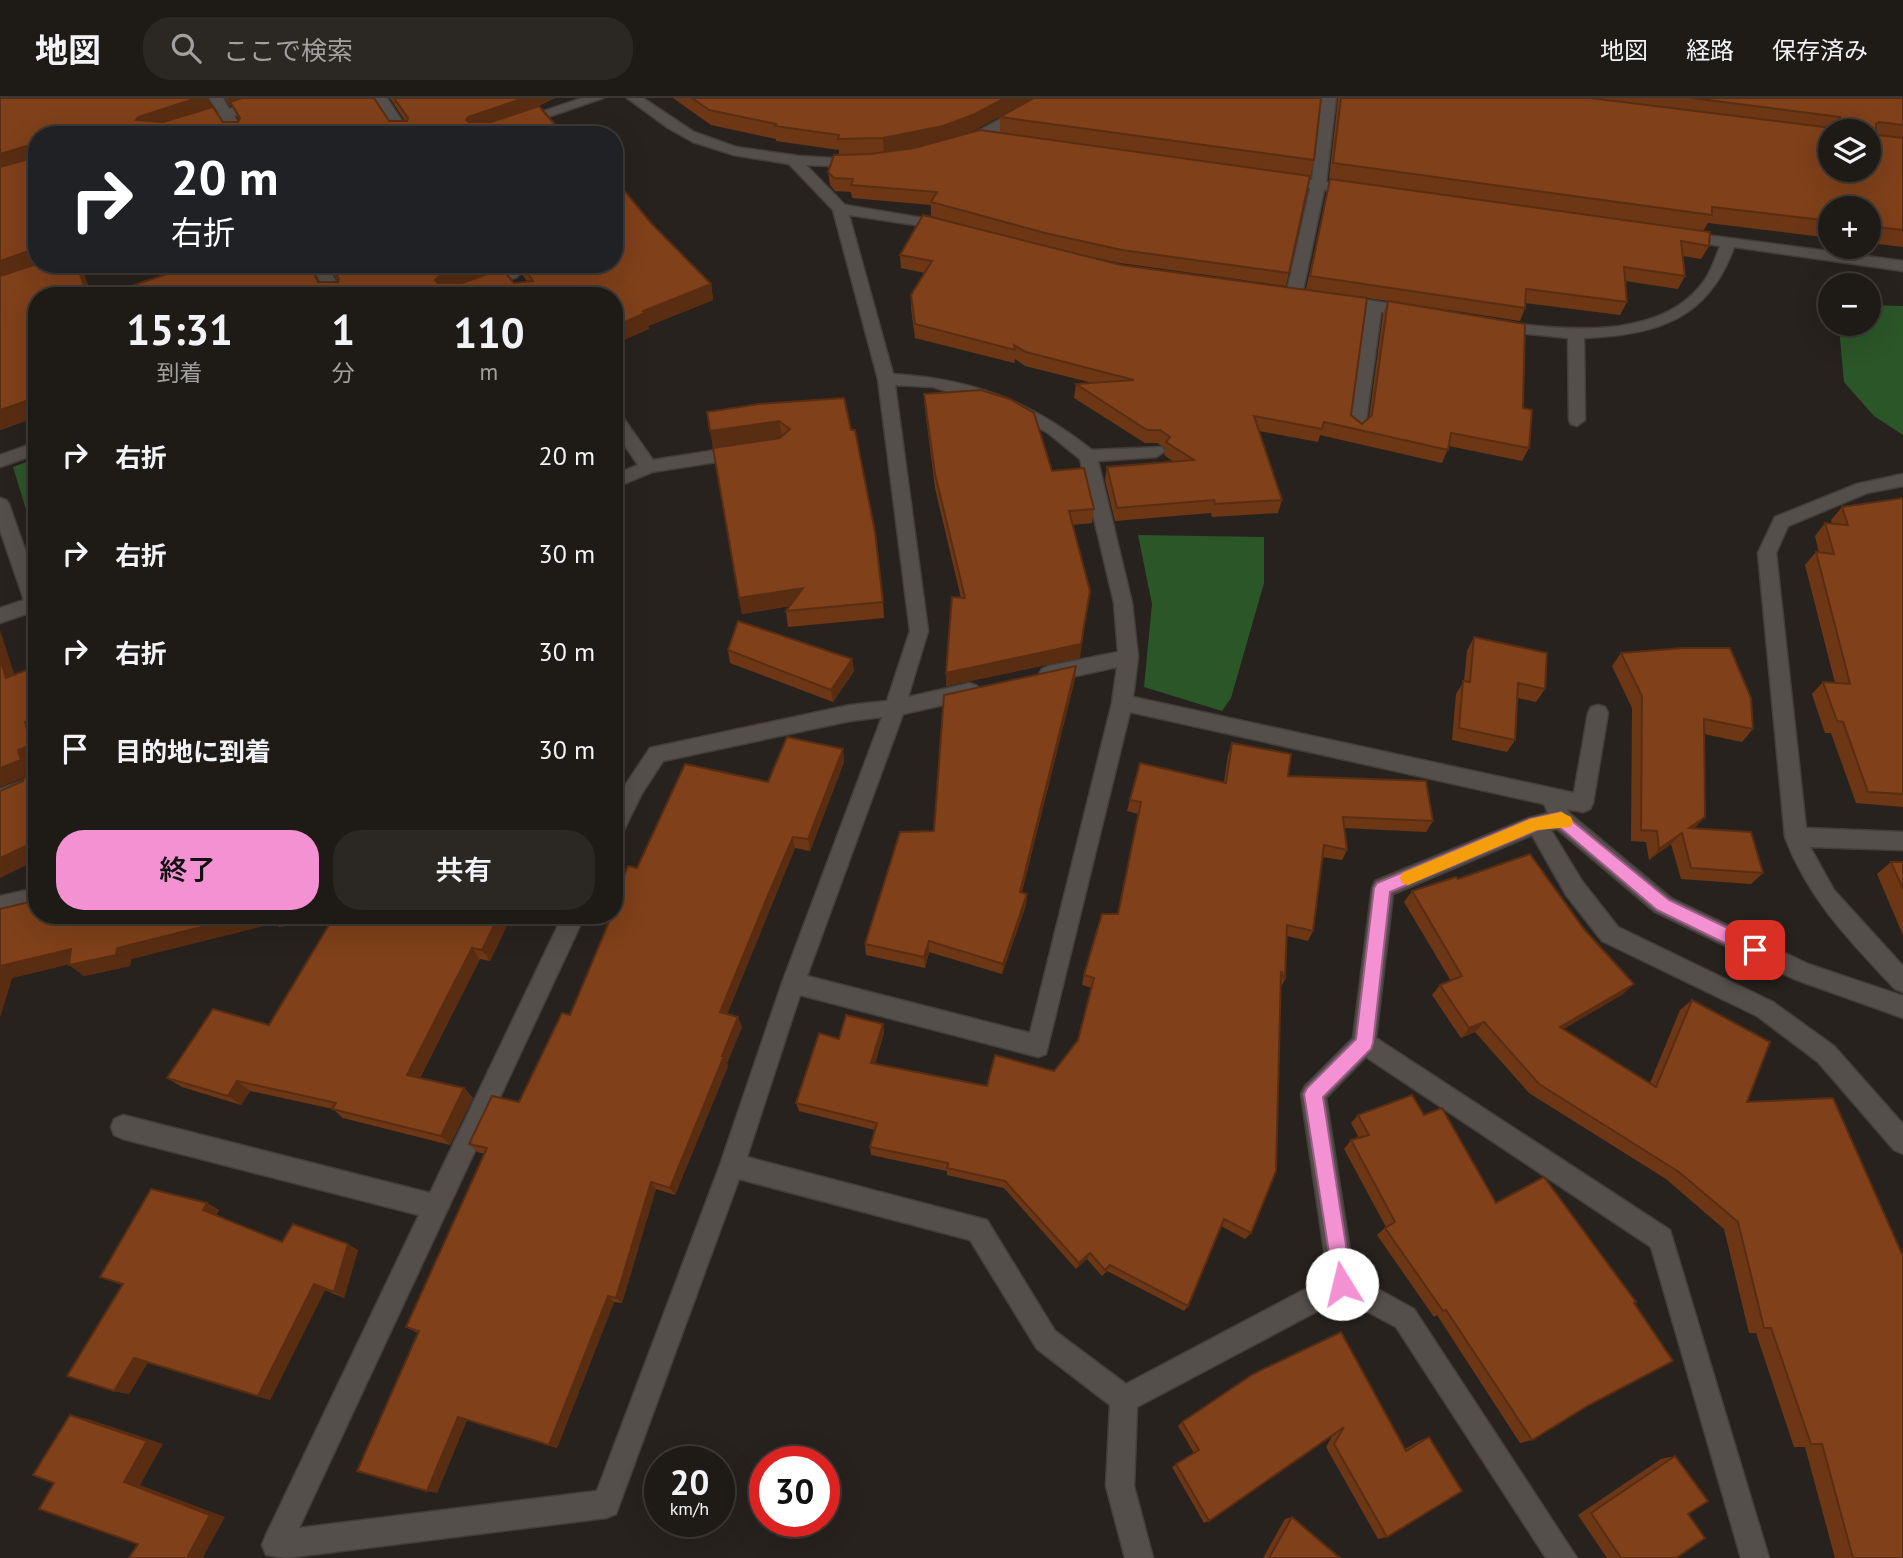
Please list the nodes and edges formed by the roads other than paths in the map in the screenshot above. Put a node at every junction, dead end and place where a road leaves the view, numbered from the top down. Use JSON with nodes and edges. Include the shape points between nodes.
{"nodes":[{"id":1,"x":216,"y":98,"type":"edge"},
{"id":2,"x":281,"y":98,"type":"edge"},
{"id":3,"x":380,"y":98,"type":"edge"},
{"id":4,"x":596,"y":98,"type":"edge"},
{"id":5,"x":634,"y":98,"type":"edge"},
{"id":6,"x":1048,"y":98,"type":"edge"},
{"id":7,"x":1329,"y":98,"type":"edge"},
{"id":8,"x":225,"y":114,"type":"junction"},
{"id":9,"x":184,"y":126,"type":"edge"},
{"id":10,"x":232,"y":126,"type":"edge"},
{"id":11,"x":398,"y":126,"type":"edge"},
{"id":12,"x":509,"y":126,"type":"edge"},
{"id":13,"x":982,"y":137,"type":"junction"},
{"id":14,"x":1009,"y":141,"type":"edge"},
{"id":15,"x":945,"y":148,"type":"edge"},
{"id":16,"x":792,"y":159,"type":"junction"},
{"id":17,"x":867,"y":162,"type":"edge"},
{"id":18,"x":1264,"y":177,"type":"edge"},
{"id":19,"x":1318,"y":185,"type":"junction"},
{"id":20,"x":1373,"y":192,"type":"edge"},
{"id":21,"x":839,"y":209,"type":"junction"},
{"id":22,"x":967,"y":232,"type":"edge"},
{"id":23,"x":1674,"y":234,"type":"edge"},
{"id":24,"x":1729,"y":242,"type":"junction"},
{"id":25,"x":1903,"y":266,"type":"edge"},
{"id":26,"x":512,"y":275,"type":"edge"},
{"id":27,"x":478,"y":287,"type":"edge"},
{"id":28,"x":1374,"y":305,"type":"junction"},
{"id":29,"x":1428,"y":314,"type":"edge"},
{"id":30,"x":1482,"y":323,"type":"edge"},
{"id":31,"x":1576,"y":332,"type":"junction"},
{"id":32,"x":886,"y":379,"type":"junction"},
{"id":33,"x":1577,"y":420,"type":"dead end"},
{"id":34,"x":1357,"y":428,"type":"edge"},
{"id":35,"x":623,"y":430,"type":"edge"},
{"id":36,"x":755,"y":450,"type":"edge"},
{"id":37,"x":28,"y":451,"type":"edge"},
{"id":38,"x":1156,"y":451,"type":"edge"},
{"id":39,"x":1088,"y":456,"type":"junction"},
{"id":40,"x":0,"y":461,"type":"edge"},
{"id":41,"x":649,"y":467,"type":"junction"},
{"id":42,"x":623,"y":478,"type":"edge"},
{"id":43,"x":1903,"y":480,"type":"edge"},
{"id":44,"x":0,"y":504,"type":"edge"},
{"id":45,"x":28,"y":583,"type":"edge"},
{"id":46,"x":28,"y":607,"type":"edge"},
{"id":47,"x":0,"y":616,"type":"edge"},
{"id":48,"x":1128,"y":657,"type":"junction"},
{"id":49,"x":1024,"y":680,"type":"edge"},
{"id":50,"x":986,"y":688,"type":"edge"},
{"id":51,"x":1122,"y":703,"type":"junction"},
{"id":52,"x":895,"y":708,"type":"junction"},
{"id":53,"x":1598,"y":713,"type":"dead end"},
{"id":54,"x":28,"y":787,"type":"edge"},
{"id":55,"x":1550,"y":797,"type":"junction"},
{"id":56,"x":0,"y":798,"type":"edge"},
{"id":57,"x":623,"y":811,"type":"edge"},
{"id":58,"x":1561,"y":819,"type":"junction"},
{"id":59,"x":1536,"y":824,"type":"junction"},
{"id":60,"x":1796,"y":837,"type":"junction"},
{"id":61,"x":1903,"y":841,"type":"edge"},
{"id":62,"x":28,"y":899,"type":"edge"},
{"id":63,"x":0,"y":906,"type":"edge"},
{"id":64,"x":570,"y":924,"type":"edge"},
{"id":65,"x":1903,"y":982,"type":"edge"},
{"id":66,"x":793,"y":984,"type":"junction"},
{"id":67,"x":1903,"y":1007,"type":"edge"},
{"id":68,"x":1364,"y":1043,"type":"junction"},
{"id":69,"x":123,"y":1127,"type":"dead end"},
{"id":70,"x":1903,"y":1142,"type":"edge"},
{"id":71,"x":732,"y":1165,"type":"junction"},
{"id":72,"x":436,"y":1207,"type":"junction"},
{"id":73,"x":1342,"y":1284,"type":"junction"},
{"id":74,"x":1124,"y":1399,"type":"junction"},
{"id":75,"x":1139,"y":1558,"type":"edge"},
{"id":76,"x":1563,"y":1558,"type":"edge"},
{"id":77,"x":1755,"y":1558,"type":"edge"}],
"edges":[{"from":1,"to":8,"type":"street"},
{"from":2,"to":8,"type":"street"},
{"from":3,"to":11,"type":"street"},
{"from":4,"to":12,"type":"street"},
{"from":5,"to":16,"type":"street","via":[[698,139]]},
{"from":6,"to":13,"type":"street"},
{"from":7,"to":19,"type":"street"},
{"from":8,"to":9,"type":"street"},
{"from":8,"to":10,"type":"street"},
{"from":13,"to":14,"type":"street"},
{"from":13,"to":15,"type":"street"},
{"from":16,"to":17,"type":"street"},
{"from":16,"to":21,"type":"street"},
{"from":18,"to":19,"type":"street"},
{"from":19,"to":20,"type":"street"},
{"from":19,"to":28,"type":"street","via":[[1301,296]]},
{"from":21,"to":22,"type":"street"},
{"from":21,"to":32,"type":"street"},
{"from":23,"to":24,"type":"street"},
{"from":24,"to":25,"type":"street"},
{"from":24,"to":31,"type":"street","via":[[1718,271],[1702,294],[1676,314],[1640,328]]},
{"from":26,"to":27,"type":"street"},
{"from":28,"to":29,"type":"street"},
{"from":28,"to":34,"type":"street"},
{"from":30,"to":31,"type":"street"},
{"from":31,"to":33,"type":"street"},
{"from":32,"to":39,"type":"street","via":[[934,382],[1016,407]]},
{"from":32,"to":52,"type":"street","via":[[919,631]]},
{"from":35,"to":41,"type":"street"},
{"from":36,"to":41,"type":"street"},
{"from":37,"to":40,"type":"street"},
{"from":38,"to":39,"type":"street"},
{"from":39,"to":48,"type":"street","via":[[1123,603]]},
{"from":41,"to":42,"type":"street"},
{"from":43,"to":60,"type":"street","via":[[1863,488],[1781,522],[1767,553]]},
{"from":44,"to":45,"type":"street"},
{"from":46,"to":47,"type":"street"},
{"from":48,"to":49,"type":"street"},
{"from":48,"to":51,"type":"street"},
{"from":50,"to":52,"type":"street"},
{"from":51,"to":55,"type":"street"},
{"from":51,"to":66,"type":"street","via":[[1038,1046]]},
{"from":52,"to":57,"type":"street","via":[[850,713],[657,754]]},
{"from":52,"to":66,"type":"street"},
{"from":53,"to":55,"type":"street","via":[[1583,803]]},
{"from":54,"to":56,"type":"street"},
{"from":55,"to":58,"type":"street"},
{"from":58,"to":59,"type":"street"},
{"from":58,"to":67,"type":"street","via":[[1663,905],[1802,972]]},
{"from":59,"to":68,"type":"street","via":[[1383,888]]},
{"from":59,"to":70,"type":"street","via":[[1574,888],[1610,934],[1765,1009],[1826,1055]]},
{"from":60,"to":61,"type":"street"},
{"from":60,"to":65,"type":"street","via":[[1802,858],[1831,905]]},
{"from":62,"to":63,"type":"street"},
{"from":64,"to":72,"type":"street"},
{"from":66,"to":71,"type":"street"},
{"from":68,"to":73,"type":"street","via":[[1313,1094]]},
{"from":68,"to":77,"type":"street","via":[[1661,1239]]},
{"from":69,"to":72,"type":"street"},
{"from":71,"to":72,"type":"street","via":[[606,1504],[275,1545]]},
{"from":71,"to":74,"type":"street","via":[[978,1229],[1046,1340]]},
{"from":73,"to":74,"type":"street"},
{"from":73,"to":76,"type":"street","via":[[1405,1318]]},
{"from":74,"to":75,"type":"street","via":[[1120,1486]]}]}
